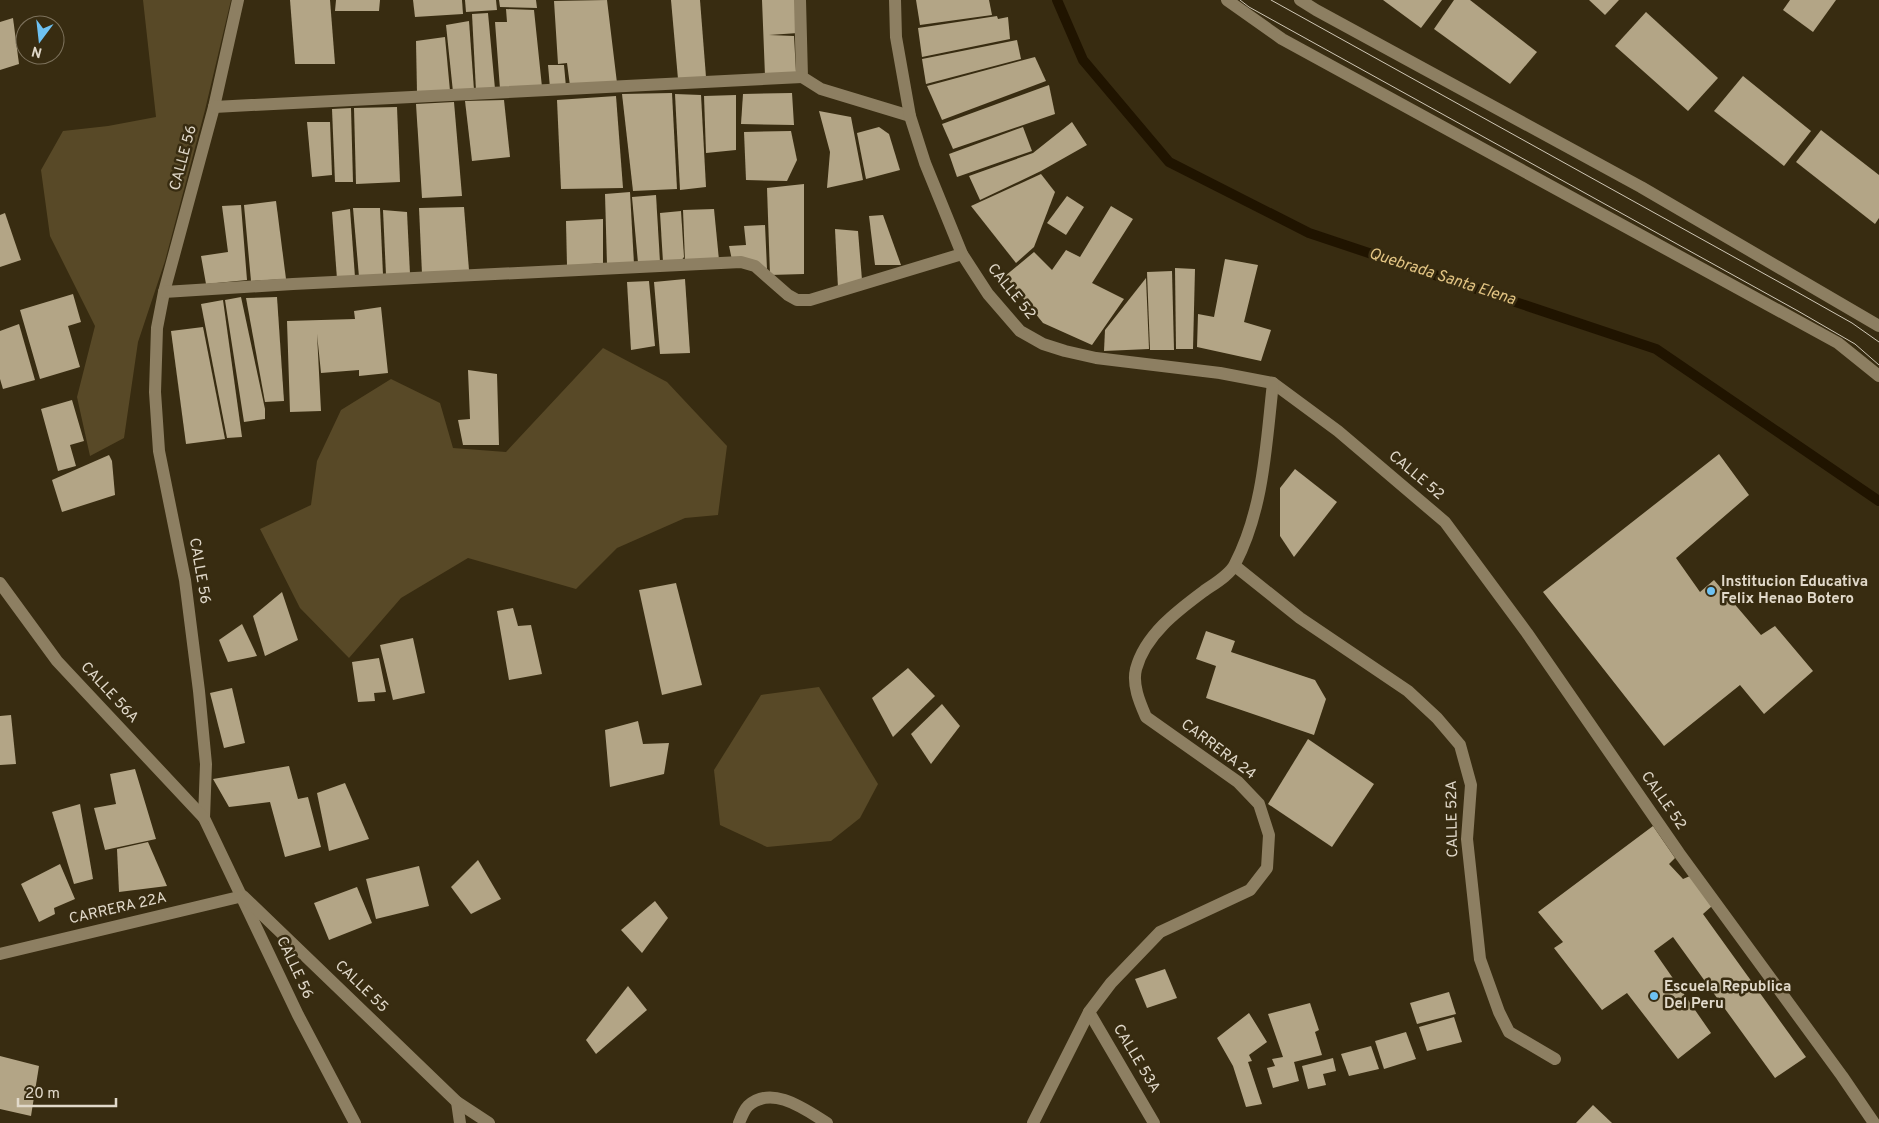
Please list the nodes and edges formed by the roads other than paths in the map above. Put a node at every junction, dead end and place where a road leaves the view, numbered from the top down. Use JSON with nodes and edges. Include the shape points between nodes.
{"nodes":[{"id":1,"x":238,"y":0,"type":"edge"},
{"id":2,"x":800,"y":0,"type":"edge"},
{"id":3,"x":895,"y":0,"type":"edge"},
{"id":4,"x":1227,"y":0,"type":"edge"},
{"id":5,"x":1300,"y":0,"type":"edge"},
{"id":6,"x":802,"y":77,"type":"junction"},
{"id":7,"x":214,"y":107,"type":"junction"},
{"id":8,"x":910,"y":116,"type":"junction"},
{"id":9,"x":962,"y":254,"type":"junction"},
{"id":10,"x":164,"y":292,"type":"junction"},
{"id":11,"x":1879,"y":326,"type":"edge"},
{"id":12,"x":1879,"y":376,"type":"edge"},
{"id":13,"x":1273,"y":383,"type":"junction"},
{"id":14,"x":1235,"y":566,"type":"junction"},
{"id":15,"x":0,"y":583,"type":"edge"},
{"id":16,"x":204,"y":818,"type":"junction"},
{"id":17,"x":242,"y":896,"type":"junction"},
{"id":18,"x":0,"y":954,"type":"edge"},
{"id":19,"x":1089,"y":1012,"type":"junction"},
{"id":20,"x":1556,"y":1059,"type":"dead end"},
{"id":21,"x":457,"y":1102,"type":"junction"},
{"id":22,"x":355,"y":1123,"type":"edge"},
{"id":23,"x":460,"y":1123,"type":"edge"},
{"id":24,"x":489,"y":1123,"type":"edge"},
{"id":25,"x":739,"y":1123,"type":"edge"},
{"id":26,"x":827,"y":1123,"type":"edge"},
{"id":27,"x":1033,"y":1123,"type":"edge"},
{"id":28,"x":1154,"y":1123,"type":"edge"},
{"id":29,"x":1874,"y":1123,"type":"edge"}],
"edges":[{"from":1,"to":7,"type":"street","name":"CALLE 56"},
{"from":2,"to":6,"type":"street"},
{"from":3,"to":8,"type":"street","name":"CALLE 52","via":[[896,37]]},
{"from":4,"to":12,"type":"street","via":[[1282,39],[1838,343]]},
{"from":5,"to":11,"type":"street","via":[[1641,188]]},
{"from":6,"to":7,"type":"street"},
{"from":6,"to":8,"type":"street","via":[[821,89]]},
{"from":7,"to":10,"type":"street","name":"CALLE 56"},
{"from":8,"to":9,"type":"street","name":"CALLE 52","via":[[925,163]]},
{"from":9,"to":10,"type":"street","via":[[810,300],[797,300],[755,266],[741,262]]},
{"from":9,"to":13,"type":"street","name":"CALLE 52","via":[[988,294],[1020,331],[1043,344],[1096,358]]},
{"from":10,"to":16,"type":"street","name":"CALLE 56","via":[[157,328],[155,392],[158,451],[185,580],[198,682],[206,764]]},
{"from":13,"to":14,"type":"street","name":"CARRERA 24","via":[[1261,486],[1254,517]]},
{"from":13,"to":29,"type":"street","name":"CALLE 52","via":[[1338,431],[1445,522]]},
{"from":14,"to":19,"type":"street","name":"CARRERA 24","via":[[1152,636],[1135,670],[1136,688],[1146,717],[1238,782],[1259,804],[1269,835],[1267,868],[1250,890],[1160,932],[1111,983]]},
{"from":14,"to":20,"type":"street","name":"CALLE 52A","via":[[1300,618],[1408,692],[1460,745],[1471,785],[1467,839],[1480,959],[1498,1012],[1509,1032]]},
{"from":15,"to":16,"type":"street","name":"CALLE 56A","via":[[57,661]]},
{"from":16,"to":17,"type":"street","name":"CALLE 56"},
{"from":17,"to":18,"type":"street","name":"CARRERA 22A"},
{"from":17,"to":21,"type":"street","name":"CALLE 55"},
{"from":17,"to":22,"type":"street","name":"CALLE 56","via":[[298,1016]]},
{"from":19,"to":27,"type":"street","name":"CARRERA 24"},
{"from":19,"to":28,"type":"street","name":"CALLE 53A"},
{"from":21,"to":23,"type":"street"},
{"from":21,"to":24,"type":"street","name":"CALLE 55"},
{"from":25,"to":26,"type":"street","via":[[747,1106],[769,1097],[792,1102]]}]}
